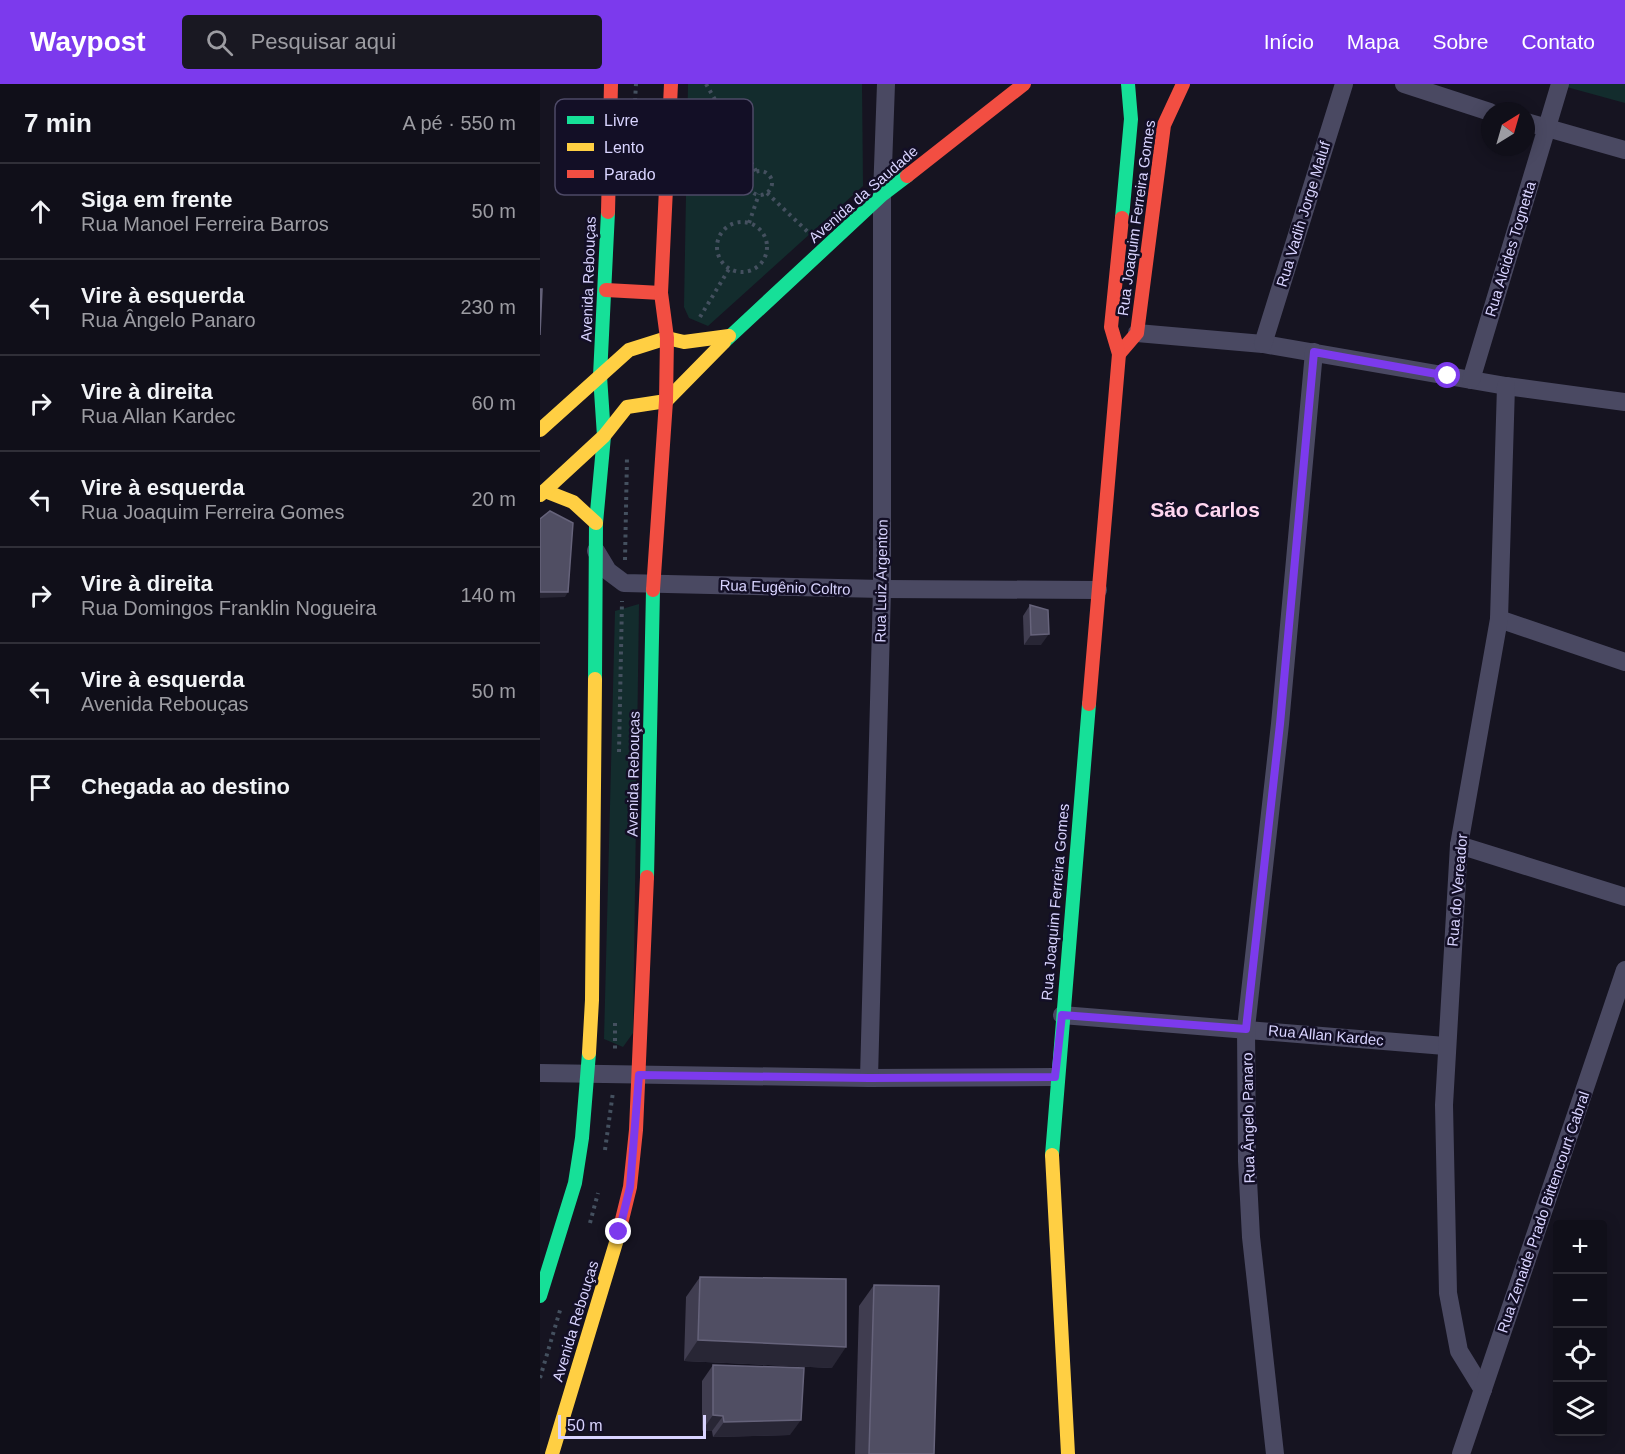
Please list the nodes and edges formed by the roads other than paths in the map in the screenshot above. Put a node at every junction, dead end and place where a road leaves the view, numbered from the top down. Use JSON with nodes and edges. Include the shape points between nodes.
{"nodes":[{"id":1,"x":611,"y":84,"type":"edge"},
{"id":2,"x":671,"y":84,"type":"edge"},
{"id":3,"x":886,"y":84,"type":"edge"},
{"id":4,"x":1024,"y":84,"type":"edge"},
{"id":5,"x":1128,"y":84,"type":"edge"},
{"id":6,"x":1183,"y":84,"type":"edge"},
{"id":7,"x":1344,"y":84,"type":"edge"},
{"id":8,"x":1404,"y":84,"type":"edge"},
{"id":9,"x":1560,"y":84,"type":"edge"},
{"id":10,"x":611,"y":99,"type":"edge"},
{"id":11,"x":670,"y":99,"type":"edge"},
{"id":12,"x":1481,"y":109,"type":"edge"},
{"id":13,"x":1535,"y":125,"type":"edge"},
{"id":14,"x":1547,"y":128,"type":"junction"},
{"id":15,"x":1625,"y":150,"type":"edge"},
{"id":16,"x":608,"y":195,"type":"edge"},
{"id":17,"x":666,"y":195,"type":"edge"},
{"id":18,"x":882,"y":195,"type":"junction"},
{"id":19,"x":606,"y":290,"type":"junction"},
{"id":20,"x":661,"y":293,"type":"junction"},
{"id":21,"x":1137,"y":333,"type":"junction"},
{"id":22,"x":729,"y":336,"type":"junction"},
{"id":23,"x":667,"y":338,"type":"junction"},
{"id":24,"x":1263,"y":344,"type":"junction"},
{"id":25,"x":1314,"y":352,"type":"junction"},
{"id":26,"x":1119,"y":354,"type":"junction"},
{"id":27,"x":600,"y":375,"type":"junction"},
{"id":28,"x":1471,"y":380,"type":"junction"},
{"id":29,"x":1506,"y":386,"type":"junction"},
{"id":30,"x":666,"y":401,"type":"junction"},
{"id":31,"x":1625,"y":402,"type":"edge"},
{"id":32,"x":540,"y":430,"type":"edge"},
{"id":33,"x":604,"y":436,"type":"junction"},
{"id":34,"x":542,"y":493,"type":"edge"},
{"id":35,"x":596,"y":523,"type":"junction"},
{"id":36,"x":596,"y":550,"type":"junction"},
{"id":37,"x":653,"y":583,"type":"junction"},
{"id":38,"x":882,"y":590,"type":"junction"},
{"id":39,"x":1098,"y":590,"type":"junction"},
{"id":40,"x":1499,"y":619,"type":"junction"},
{"id":41,"x":1625,"y":662,"type":"edge"},
{"id":42,"x":1459,"y":845,"type":"junction"},
{"id":43,"x":1625,"y":897,"type":"edge"},
{"id":44,"x":1625,"y":970,"type":"edge"},
{"id":45,"x":1062,"y":1015,"type":"junction"},
{"id":46,"x":1246,"y":1029,"type":"junction"},
{"id":47,"x":1446,"y":1046,"type":"junction"},
{"id":48,"x":540,"y":1073,"type":"edge"},
{"id":49,"x":587,"y":1074,"type":"junction"},
{"id":50,"x":639,"y":1075,"type":"junction"},
{"id":51,"x":1055,"y":1077,"type":"junction"},
{"id":52,"x":869,"y":1078,"type":"junction"},
{"id":53,"x":540,"y":1296,"type":"edge"},
{"id":54,"x":1483,"y":1390,"type":"junction"},
{"id":55,"x":552,"y":1454,"type":"edge"},
{"id":56,"x":1068,"y":1454,"type":"edge"},
{"id":57,"x":1275,"y":1454,"type":"edge"},
{"id":58,"x":1461,"y":1454,"type":"edge"}],
"edges":[{"from":1,"to":10,"type":"street","name":"Avenida Rebouças"},
{"from":2,"to":11,"type":"street","name":"Avenida Rebouças"},
{"from":3,"to":18,"type":"street","name":"Rua Luiz Argenton"},
{"from":4,"to":18,"type":"street","name":"Avenida da Saudade"},
{"from":5,"to":26,"type":"street","name":"Rua Joaquim Ferreira Gomes","via":[[1131,119],[1111,327]]},
{"from":6,"to":21,"type":"street","name":"Rua Joaquim Ferreira Gomes","via":[[1164,125]]},
{"from":7,"to":24,"type":"street","name":"Rua Vadih Jorge Maluf"},
{"from":8,"to":12,"type":"street"},
{"from":9,"to":14,"type":"street","name":"Rua Alcides Tognetta"},
{"from":13,"to":14,"type":"street"},
{"from":14,"to":15,"type":"street"},
{"from":14,"to":28,"type":"street","name":"Rua Alcides Tognetta"},
{"from":16,"to":19,"type":"street","name":"Avenida Rebouças"},
{"from":17,"to":20,"type":"street","name":"Avenida Rebouças"},
{"from":18,"to":22,"type":"street","name":"Avenida da Saudade"},
{"from":18,"to":38,"type":"street","name":"Rua Luiz Argenton"},
{"from":19,"to":20,"type":"street"},
{"from":19,"to":27,"type":"street","name":"Avenida Rebouças"},
{"from":20,"to":23,"type":"street","name":"Avenida Rebouças"},
{"from":21,"to":24,"type":"street"},
{"from":21,"to":26,"type":"street","name":"Rua Joaquim Ferreira Gomes"},
{"from":22,"to":23,"type":"street","via":[[684,342]]},
{"from":22,"to":30,"type":"street","name":"Avenida da Saudade"},
{"from":23,"to":27,"type":"street","via":[[629,350]]},
{"from":23,"to":30,"type":"street","name":"Avenida Rebouças"},
{"from":24,"to":25,"type":"street"},
{"from":25,"to":28,"type":"street"},
{"from":25,"to":46,"type":"street","name":"Rua Ângelo Panaro","via":[[1280,724]]},
{"from":26,"to":39,"type":"street","name":"Rua Joaquim Ferreira Gomes"},
{"from":27,"to":32,"type":"street"},
{"from":27,"to":33,"type":"street","name":"Avenida Rebouças"},
{"from":28,"to":29,"type":"street"},
{"from":29,"to":31,"type":"street"},
{"from":29,"to":40,"type":"street","name":"Rua do Vereador"},
{"from":30,"to":33,"type":"street","via":[[627,407]]},
{"from":30,"to":37,"type":"street","name":"Avenida Rebouças"},
{"from":33,"to":34,"type":"street"},
{"from":33,"to":35,"type":"street","name":"Avenida Rebouças"},
{"from":34,"to":35,"type":"street","via":[[565,496]]},
{"from":35,"to":36,"type":"street","name":"Avenida Rebouças"},
{"from":36,"to":37,"type":"street","name":"Rua Eugênio Coltro","via":[[615,579],[624,583]]},
{"from":36,"to":49,"type":"street","name":"Avenida Rebouças","via":[[592,1000]]},
{"from":37,"to":38,"type":"street","name":"Rua Eugênio Coltro"},
{"from":37,"to":50,"type":"street","name":"Avenida Rebouças"},
{"from":38,"to":39,"type":"street","name":"Rua Eugênio Coltro"},
{"from":38,"to":52,"type":"street","name":"Rua Luiz Argenton"},
{"from":39,"to":45,"type":"street","name":"Rua Joaquim Ferreira Gomes"},
{"from":40,"to":41,"type":"street"},
{"from":40,"to":42,"type":"street","name":"Rua do Vereador"},
{"from":42,"to":43,"type":"street"},
{"from":42,"to":47,"type":"street","name":"Rua do Vereador"},
{"from":44,"to":54,"type":"street","name":"Rua Zenaide Prado Bittencourt Cabral"},
{"from":45,"to":46,"type":"street","name":"Rua Allan Kardec"},
{"from":45,"to":51,"type":"street","name":"Rua Joaquim Ferreira Gomes"},
{"from":46,"to":47,"type":"street","name":"Rua Allan Kardec"},
{"from":46,"to":57,"type":"street","name":"Rua Ângelo Panaro","via":[[1251,1237]]},
{"from":47,"to":54,"type":"street","name":"Rua do Vereador","via":[[1448,1293],[1459,1351]]},
{"from":48,"to":49,"type":"street"},
{"from":49,"to":50,"type":"street"},
{"from":49,"to":53,"type":"street","name":"Avenida Rebouças","via":[[575,1182]]},
{"from":50,"to":52,"type":"street"},
{"from":50,"to":55,"type":"street","name":"Avenida Rebouças","via":[[630,1187]]},
{"from":51,"to":52,"type":"street"},
{"from":51,"to":56,"type":"street","name":"Rua Joaquim Ferreira Gomes","via":[[1051,1140]]},
{"from":54,"to":58,"type":"street","name":"Rua Zenaide Prado Bittencourt Cabral"}]}
